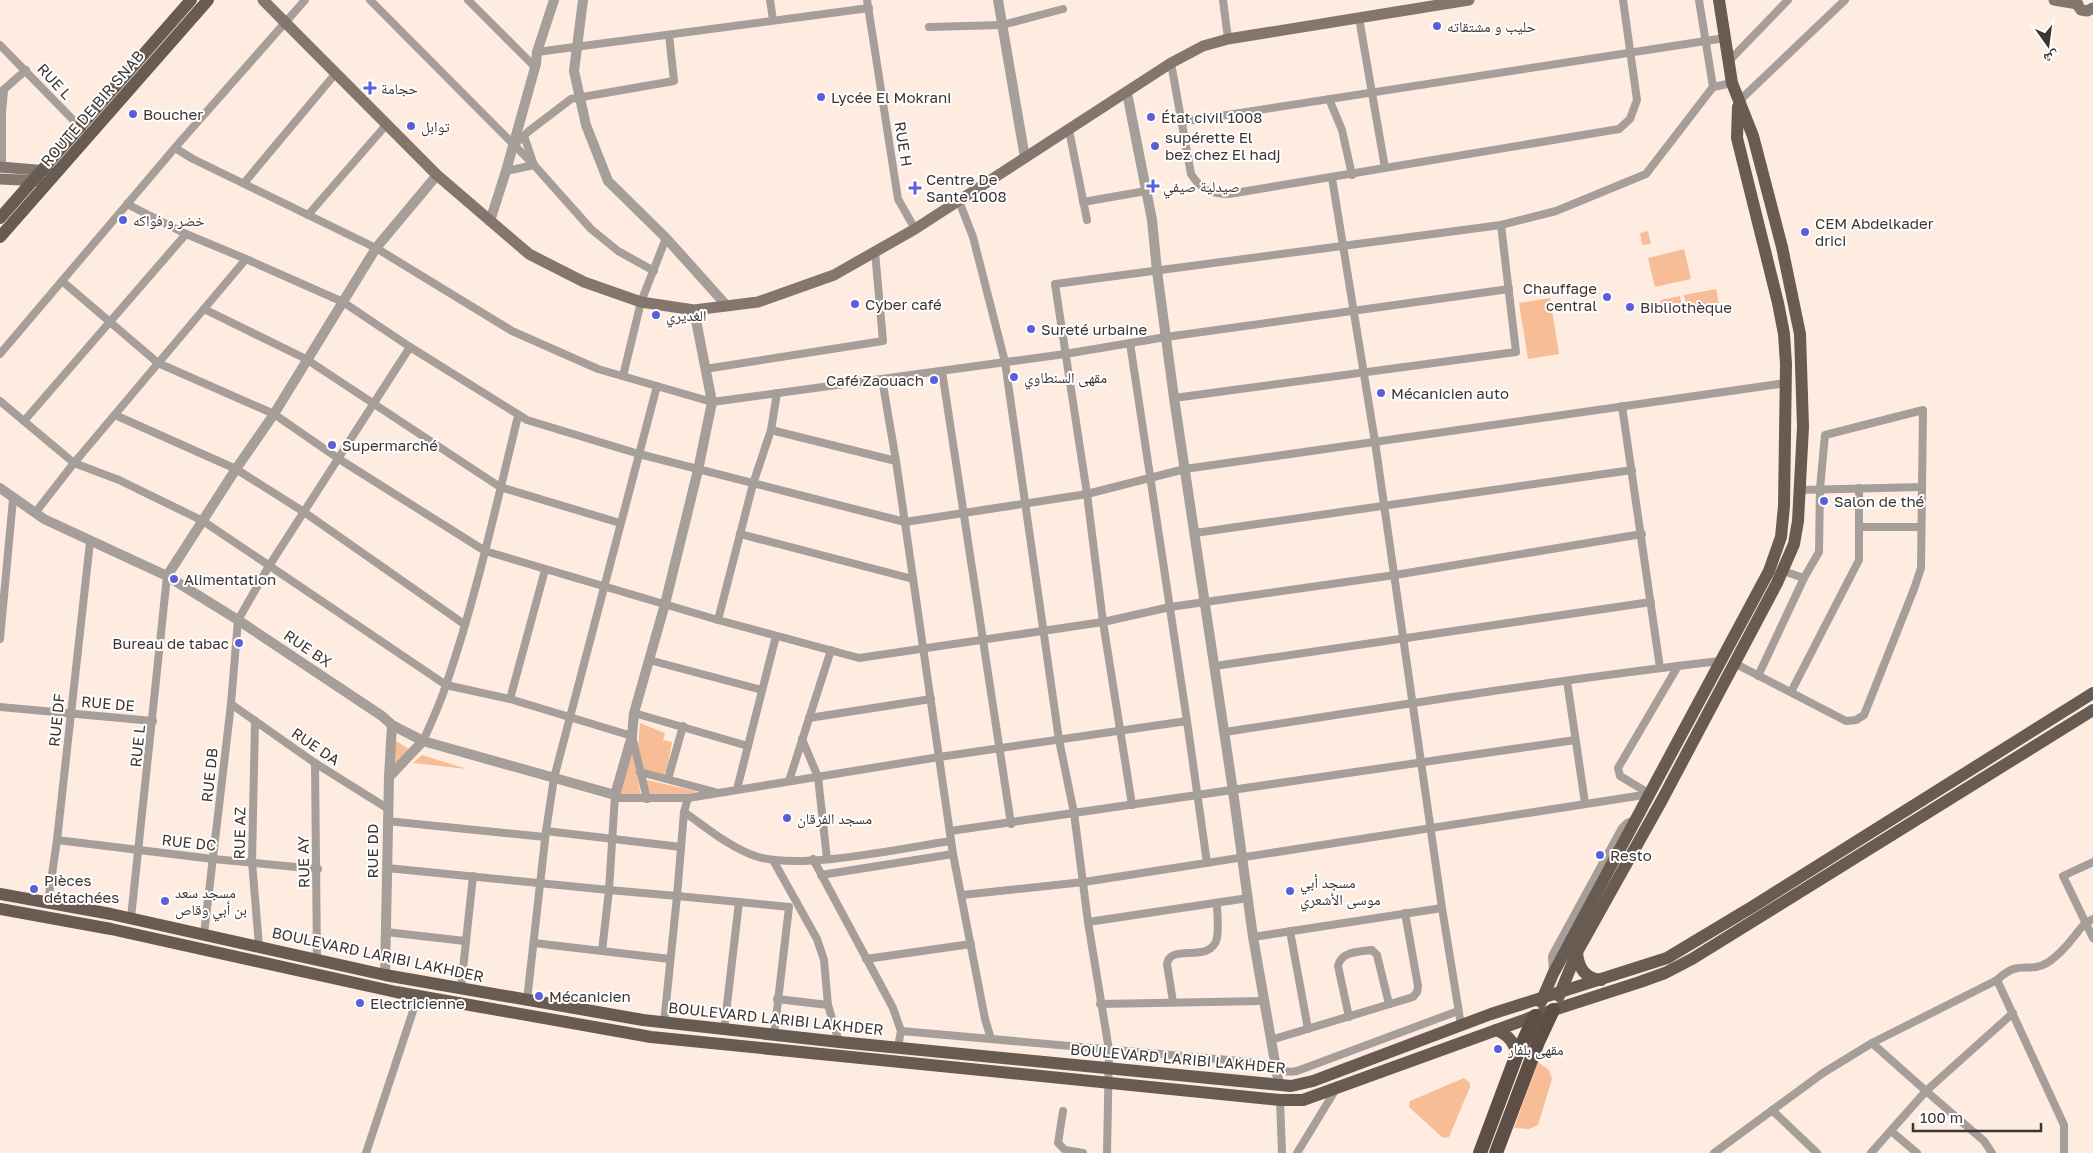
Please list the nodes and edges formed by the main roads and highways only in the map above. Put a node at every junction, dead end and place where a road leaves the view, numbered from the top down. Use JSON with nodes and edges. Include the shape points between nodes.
{"nodes":[{"id":1,"x":191,"y":0,"type":"edge"},
{"id":2,"x":208,"y":0,"type":"edge"},
{"id":3,"x":263,"y":0,"type":"edge"},
{"id":4,"x":1719,"y":0,"type":"edge"},
{"id":5,"x":2054,"y":0,"type":"edge"},
{"id":6,"x":1461,"y":1,"type":"edge"},
{"id":7,"x":2076,"y":2,"type":"edge"},
{"id":8,"x":2093,"y":9,"type":"edge"},
{"id":9,"x":1738,"y":102,"type":"junction"},
{"id":10,"x":85,"y":132,"type":"junction"},
{"id":11,"x":43,"y":169,"type":"junction"},
{"id":12,"x":1,"y":171,"type":"edge"},
{"id":13,"x":53,"y":178,"type":"junction"},
{"id":14,"x":33,"y":180,"type":"junction"},
{"id":15,"x":0,"y":218,"type":"edge"},
{"id":16,"x":0,"y":237,"type":"edge"},
{"id":17,"x":1802,"y":380,"type":"junction"},
{"id":18,"x":1786,"y":383,"type":"junction"},
{"id":19,"x":1785,"y":490,"type":"junction"},
{"id":20,"x":1800,"y":490,"type":"junction"},
{"id":21,"x":1721,"y":659,"type":"junction"},
{"id":22,"x":1734,"y":664,"type":"junction"},
{"id":23,"x":2093,"y":693,"type":"edge"},
{"id":24,"x":2093,"y":710,"type":"edge"},
{"id":25,"x":1656,"y":797,"type":"junction"},
{"id":26,"x":0,"y":894,"type":"edge"},
{"id":27,"x":0,"y":909,"type":"edge"},
{"id":28,"x":1577,"y":952,"type":"junction"},
{"id":29,"x":385,"y":975,"type":"junction"},
{"id":30,"x":1601,"y":980,"type":"junction"},
{"id":31,"x":384,"y":989,"type":"junction"},
{"id":32,"x":1560,"y":992,"type":"junction"},
{"id":33,"x":1543,"y":997,"type":"junction"},
{"id":34,"x":1553,"y":1010,"type":"junction"},
{"id":35,"x":1535,"y":1016,"type":"junction"},
{"id":36,"x":1496,"y":1030,"type":"junction"},
{"id":37,"x":1516,"y":1057,"type":"junction"},
{"id":38,"x":1491,"y":1124,"type":"junction"},
{"id":39,"x":1505,"y":1128,"type":"junction"},
{"id":40,"x":1483,"y":1152,"type":"edge"},
{"id":41,"x":1496,"y":1153,"type":"edge"}],
"edges":[{"from":1,"to":10,"type":"main road","name":"ROUTE DE BIR SNAB"},
{"from":2,"to":10,"type":"main road","name":"ROUTE DE BIR SNAB"},
{"from":3,"to":6,"type":"main road","via":[[437,175],[529,254],[584,282],[641,302],[694,310],[758,302],[834,275],[915,229],[1202,46]]},
{"from":4,"to":9,"type":"main road"},
{"from":5,"to":7,"type":"main road"},
{"from":7,"to":8,"type":"main road","via":[[2082,10]]},
{"from":9,"to":17,"type":"main road","via":[[1753,136],[1797,311]]},
{"from":9,"to":18,"type":"main road","via":[[1737,138],[1778,304],[1784,334]]},
{"from":10,"to":11,"type":"main road","name":"ROUTE DE BIR SNAB"},
{"from":10,"to":13,"type":"main road","name":"ROUTE DE BIR SNAB"},
{"from":11,"to":12,"type":"main road"},
{"from":11,"to":13,"type":"main road"},
{"from":11,"to":14,"type":"main road","name":"ROUTE DE BIR SNAB"},
{"from":12,"to":14,"type":"main road"},
{"from":13,"to":14,"type":"main road"},
{"from":13,"to":16,"type":"main road","name":"ROUTE DE BIR SNAB"},
{"from":14,"to":15,"type":"main road","name":"ROUTE DE BIR SNAB"},
{"from":17,"to":18,"type":"main road"},
{"from":17,"to":20,"type":"main road"},
{"from":18,"to":19,"type":"main road"},
{"from":19,"to":20,"type":"main road"},
{"from":19,"to":21,"type":"main road","via":[[1781,537],[1776,554]]},
{"from":20,"to":22,"type":"main road","via":[[1796,534],[1783,571]]},
{"from":21,"to":22,"type":"main road"},
{"from":21,"to":25,"type":"main road"},
{"from":22,"to":25,"type":"main road"},
{"from":23,"to":30,"type":"main road","name":"BOULEVARD LARIBI LAKHDER","via":[[1684,949],[1646,966]]},
{"from":24,"to":34,"type":"main road","name":"BOULEVARD LARIBI LAKHDER","via":[[1692,959],[1665,973]]},
{"from":25,"to":28,"type":"main road"},
{"from":25,"to":33,"type":"main road","via":[[1635,820]]},
{"from":26,"to":29,"type":"main road","name":"BOULEVARD LARIBI LAKHDER","via":[[131,918]]},
{"from":27,"to":31,"type":"main road","name":"BOULEVARD LARIBI LAKHDER","via":[[111,929]]},
{"from":28,"to":30,"type":"main road","via":[[1585,973]]},
{"from":28,"to":32,"type":"main road"},
{"from":29,"to":31,"type":"main road"},
{"from":29,"to":33,"type":"main road","name":"BOULEVARD LARIBI LAKHDER","via":[[664,1023],[1279,1086],[1313,1081]]},
{"from":30,"to":32,"type":"main road","name":"BOULEVARD LARIBI LAKHDER"},
{"from":31,"to":36,"type":"main road","name":"BOULEVARD LARIBI LAKHDER","via":[[684,1042],[1280,1100],[1303,1100]]},
{"from":32,"to":33,"type":"main road","name":"BOULEVARD LARIBI LAKHDER"},
{"from":32,"to":34,"type":"main road"},
{"from":33,"to":35,"type":"main road"},
{"from":34,"to":35,"type":"main road","name":"BOULEVARD LARIBI LAKHDER"},
{"from":34,"to":39,"type":"highway"},
{"from":35,"to":36,"type":"main road","name":"BOULEVARD LARIBI LAKHDER"},
{"from":35,"to":37,"type":"highway"},
{"from":36,"to":37,"type":"main road","via":[[1512,1042]]},
{"from":37,"to":38,"type":"highway"},
{"from":38,"to":39,"type":"highway"},
{"from":38,"to":40,"type":"highway"},
{"from":39,"to":41,"type":"highway"}]}
